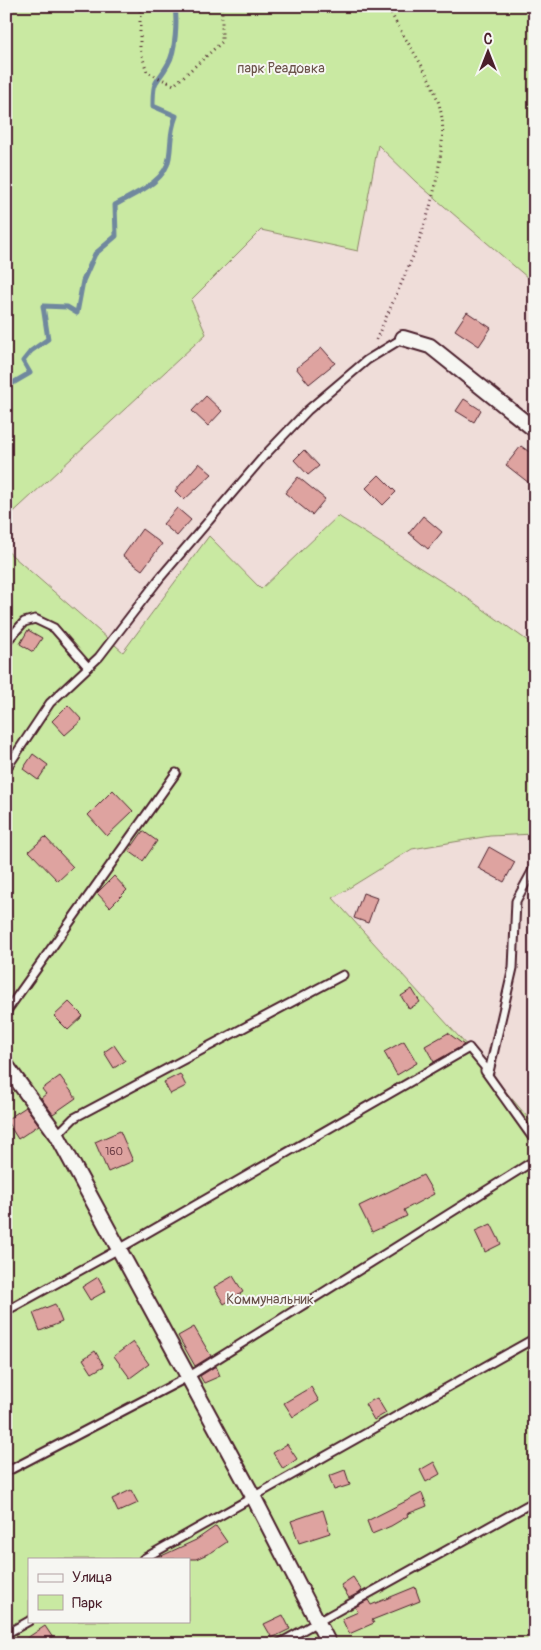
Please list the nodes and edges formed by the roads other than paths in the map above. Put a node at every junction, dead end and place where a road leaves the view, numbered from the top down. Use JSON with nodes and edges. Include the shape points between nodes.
{"nodes":[{"id":1,"x":403,"y":338,"type":"joint"},
{"id":2,"x":535,"y":430,"type":"edge"},
{"id":3,"x":6,"y":642,"type":"edge"},
{"id":4,"x":88,"y":667,"type":"junction"},
{"id":5,"x":6,"y":769,"type":"edge"},
{"id":6,"x":176,"y":773,"type":"dead end"},
{"id":7,"x":535,"y":866,"type":"edge"},
{"id":8,"x":343,"y":975,"type":"dead end"},
{"id":9,"x":6,"y":1012,"type":"edge"},
{"id":10,"x":469,"y":1048,"type":"junction"},
{"id":11,"x":6,"y":1065,"type":"edge"},
{"id":12,"x":57,"y":1135,"type":"junction"},
{"id":13,"x":535,"y":1141,"type":"edge"},
{"id":14,"x":535,"y":1160,"type":"edge"},
{"id":15,"x":119,"y":1249,"type":"junction"},
{"id":16,"x":6,"y":1311,"type":"edge"},
{"id":17,"x":535,"y":1338,"type":"edge"},
{"id":18,"x":188,"y":1377,"type":"junction"},
{"id":19,"x":6,"y":1472,"type":"edge"},
{"id":20,"x":254,"y":1498,"type":"junction"},
{"id":21,"x":535,"y":1501,"type":"edge"},
{"id":22,"x":145,"y":1558,"type":"edge"},
{"id":23,"x":28,"y":1622,"type":"edge"},
{"id":24,"x":317,"y":1622,"type":"junction"},
{"id":25,"x":6,"y":1634,"type":"edge"},
{"id":26,"x":278,"y":1644,"type":"edge"},
{"id":27,"x":329,"y":1644,"type":"edge"}],
"edges":[{"from":1,"to":2,"type":"street","via":[[430,346]]},
{"from":1,"to":4,"type":"lane","via":[[367,360],[308,410],[264,456]]},
{"from":3,"to":4,"type":"lane","via":[[24,622],[35,619],[54,628]]},
{"from":4,"to":5,"type":"lane","via":[[50,703]]},
{"from":6,"to":9,"type":"lane"},
{"from":7,"to":10,"type":"lane","via":[[516,901],[513,968],[489,1072]]},
{"from":8,"to":12,"type":"lane","via":[[74,1118]]},
{"from":10,"to":13,"type":"lane"},
{"from":10,"to":15,"type":"lane"},
{"from":11,"to":12,"type":"street"},
{"from":12,"to":15,"type":"street"},
{"from":14,"to":18,"type":"lane"},
{"from":15,"to":16,"type":"lane"},
{"from":15,"to":18,"type":"street"},
{"from":17,"to":20,"type":"lane"},
{"from":18,"to":19,"type":"lane"},
{"from":18,"to":20,"type":"street"},
{"from":20,"to":22,"type":"lane"},
{"from":20,"to":24,"type":"street"},
{"from":21,"to":24,"type":"lane"},
{"from":23,"to":25,"type":"lane"},
{"from":24,"to":26,"type":"lane"},
{"from":24,"to":27,"type":"street"}]}
